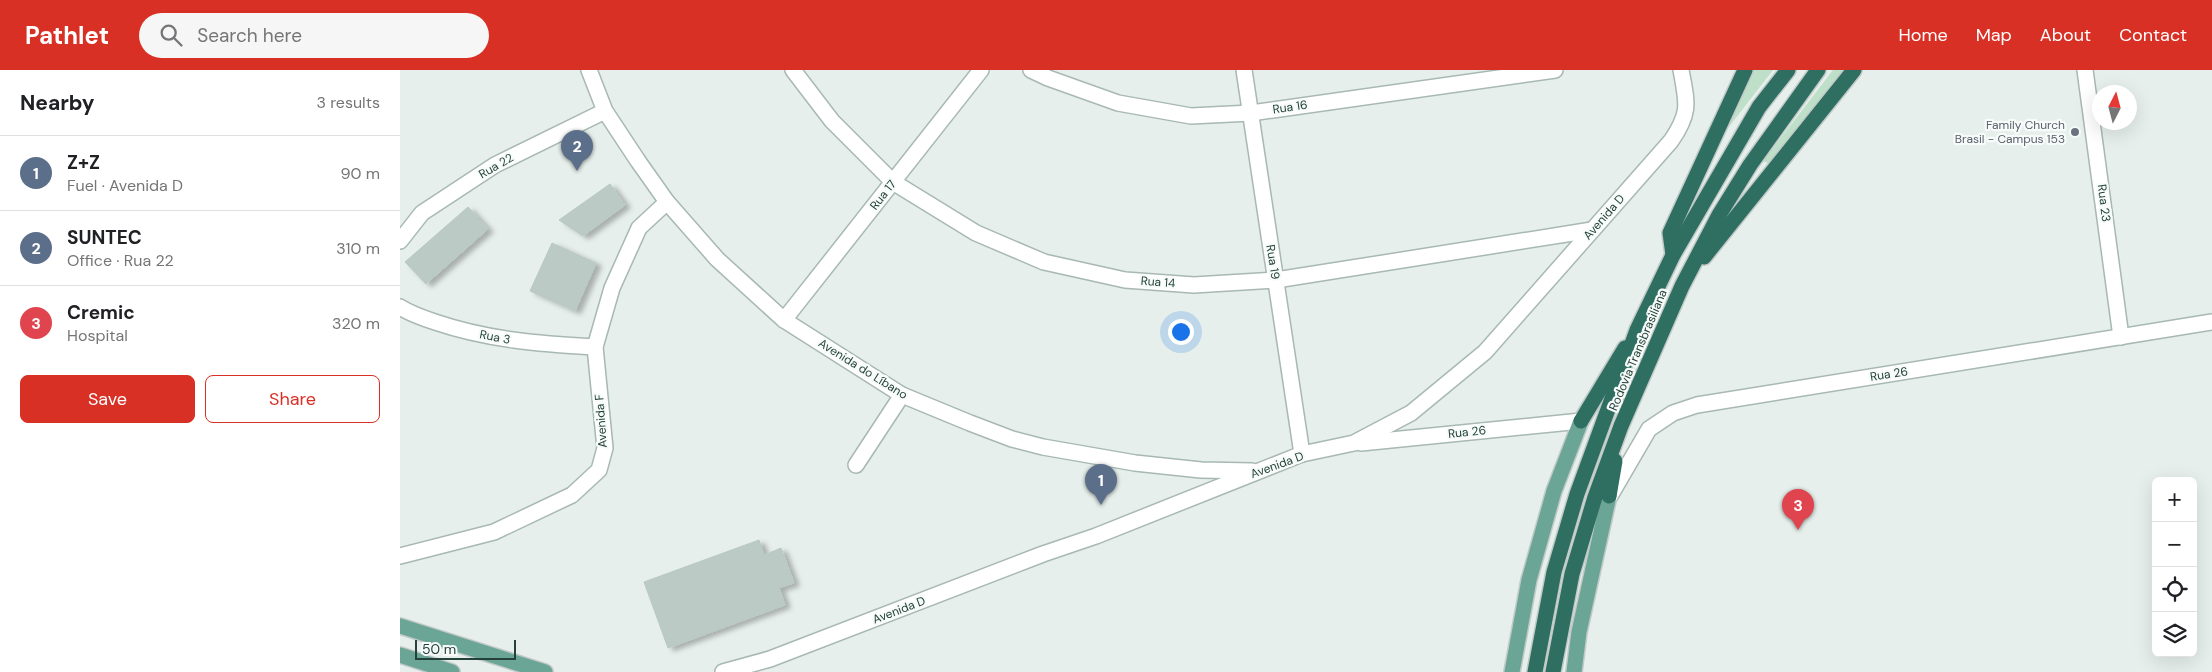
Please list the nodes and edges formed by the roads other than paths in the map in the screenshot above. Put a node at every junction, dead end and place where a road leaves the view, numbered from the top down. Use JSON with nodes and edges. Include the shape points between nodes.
{"nodes":[{"id":1,"x":589,"y":70,"type":"edge"},
{"id":2,"x":793,"y":70,"type":"edge"},
{"id":3,"x":981,"y":70,"type":"edge"},
{"id":4,"x":1031,"y":70,"type":"edge"},
{"id":5,"x":1244,"y":70,"type":"edge"},
{"id":6,"x":1555,"y":70,"type":"edge"},
{"id":7,"x":1682,"y":70,"type":"edge"},
{"id":8,"x":1745,"y":70,"type":"edge"},
{"id":9,"x":1788,"y":70,"type":"edge"},
{"id":10,"x":1818,"y":70,"type":"edge"},
{"id":11,"x":1854,"y":70,"type":"edge"},
{"id":12,"x":2086,"y":70,"type":"edge"},
{"id":13,"x":605,"y":111,"type":"junction"},
{"id":14,"x":1251,"y":113,"type":"junction"},
{"id":15,"x":893,"y":182,"type":"junction"},
{"id":16,"x":667,"y":202,"type":"junction"},
{"id":17,"x":1592,"y":230,"type":"junction"},
{"id":18,"x":400,"y":241,"type":"edge"},
{"id":19,"x":1673,"y":255,"type":"junction"},
{"id":20,"x":1276,"y":280,"type":"junction"},
{"id":21,"x":1682,"y":286,"type":"junction"},
{"id":22,"x":400,"y":307,"type":"edge"},
{"id":23,"x":784,"y":320,"type":"junction"},
{"id":24,"x":2212,"y":322,"type":"edge"},
{"id":25,"x":1637,"y":330,"type":"junction"},
{"id":26,"x":2122,"y":337,"type":"junction"},
{"id":27,"x":595,"y":347,"type":"junction"},
{"id":28,"x":902,"y":395,"type":"junction"},
{"id":29,"x":1581,"y":421,"type":"junction"},
{"id":30,"x":1621,"y":426,"type":"junction"},
{"id":31,"x":1354,"y":443,"type":"junction"},
{"id":32,"x":1302,"y":454,"type":"junction"},
{"id":33,"x":856,"y":465,"type":"dead end"},
{"id":34,"x":1258,"y":471,"type":"junction"},
{"id":35,"x":1609,"y":496,"type":"junction"},
{"id":36,"x":400,"y":556,"type":"edge"},
{"id":37,"x":400,"y":626,"type":"edge"},
{"id":38,"x":400,"y":655,"type":"edge"},
{"id":39,"x":770,"y":659,"type":"junction"},
{"id":40,"x":452,"y":672,"type":"edge"},
{"id":41,"x":546,"y":672,"type":"edge"},
{"id":42,"x":723,"y":672,"type":"edge"},
{"id":43,"x":750,"y":672,"type":"edge"},
{"id":44,"x":1512,"y":672,"type":"edge"},
{"id":45,"x":1535,"y":672,"type":"edge"},
{"id":46,"x":1553,"y":672,"type":"edge"},
{"id":47,"x":1574,"y":672,"type":"edge"}],
"edges":[{"from":1,"to":13,"type":"street","name":"Avenida do Líbano"},
{"from":2,"to":15,"type":"street","name":"Rua 14","via":[[832,121]]},
{"from":3,"to":15,"type":"street","name":"Rua 17"},
{"from":4,"to":14,"type":"street","name":"Rua 16","via":[[1118,103],[1191,116]]},
{"from":5,"to":14,"type":"street","name":"Rua 19"},
{"from":6,"to":14,"type":"street","name":"Rua 16"},
{"from":7,"to":17,"type":"street","name":"Avenida D","via":[[1687,102],[1683,123],[1671,141]]},
{"from":8,"to":19,"type":"highway","via":[[1670,233]]},
{"from":9,"to":19,"type":"highway","name":"Rodovia Transbrasiliana","via":[[1758,107]]},
{"from":10,"to":21,"type":"highway","name":"Rodovia Transbrasiliana","via":[[1718,215]]},
{"from":11,"to":21,"type":"highway"},
{"from":12,"to":26,"type":"street","name":"Rua 23"},
{"from":13,"to":16,"type":"street","name":"Avenida do Líbano"},
{"from":13,"to":18,"type":"street","name":"Rua 22","via":[[495,165],[422,212]]},
{"from":14,"to":20,"type":"street","name":"Rua 19"},
{"from":15,"to":20,"type":"street","name":"Rua 14","via":[[976,233],[1044,262],[1125,280],[1194,285]]},
{"from":15,"to":23,"type":"street","name":"Rua 17"},
{"from":16,"to":23,"type":"street","name":"Avenida do Líbano","via":[[717,259]]},
{"from":16,"to":27,"type":"street","name":"Avenida F","via":[[639,228],[612,288]]},
{"from":17,"to":20,"type":"street","name":"Rua 14"},
{"from":17,"to":31,"type":"street","name":"Avenida D","via":[[1485,352],[1411,413]]},
{"from":19,"to":25,"type":"highway","name":"Rodovia Transbrasiliana"},
{"from":20,"to":32,"type":"street","name":"Rua 19"},
{"from":21,"to":30,"type":"highway","name":"Rodovia Transbrasiliana"},
{"from":22,"to":27,"type":"street","name":"Rua 3","via":[[461,331],[525,343]]},
{"from":23,"to":28,"type":"street","name":"Avenida do Líbano"},
{"from":24,"to":26,"type":"street","name":"Rua 26"},
{"from":25,"to":29,"type":"highway"},
{"from":25,"to":45,"type":"highway","name":"Rodovia Transbrasiliana","via":[[1574,503],[1554,572]]},
{"from":26,"to":35,"type":"street","name":"Rua 26","via":[[1697,406],[1673,413],[1649,429]]},
{"from":27,"to":36,"type":"street","name":"Avenida F","via":[[605,448],[599,470],[572,495],[494,532]]},
{"from":28,"to":33,"type":"street"},
{"from":28,"to":34,"type":"street","name":"Avenida do Líbano","via":[[1043,448],[1135,463],[1201,470]]},
{"from":29,"to":31,"type":"street","name":"Rua 26"},
{"from":29,"to":44,"type":"main road","via":[[1554,490],[1529,580]]},
{"from":30,"to":35,"type":"highway"},
{"from":30,"to":46,"type":"highway","name":"Rodovia Transbrasiliana","via":[[1572,574]]},
{"from":31,"to":32,"type":"street","name":"Avenida D"},
{"from":32,"to":34,"type":"street","name":"Avenida D"},
{"from":34,"to":39,"type":"street","name":"Avenida D"},
{"from":35,"to":47,"type":"main road","via":[[1579,632]]},
{"from":37,"to":41,"type":"main road"},
{"from":38,"to":40,"type":"main road"},
{"from":39,"to":42,"type":"street","name":"Avenida D"},
{"from":39,"to":43,"type":"street","name":"Avenida D"}]}
